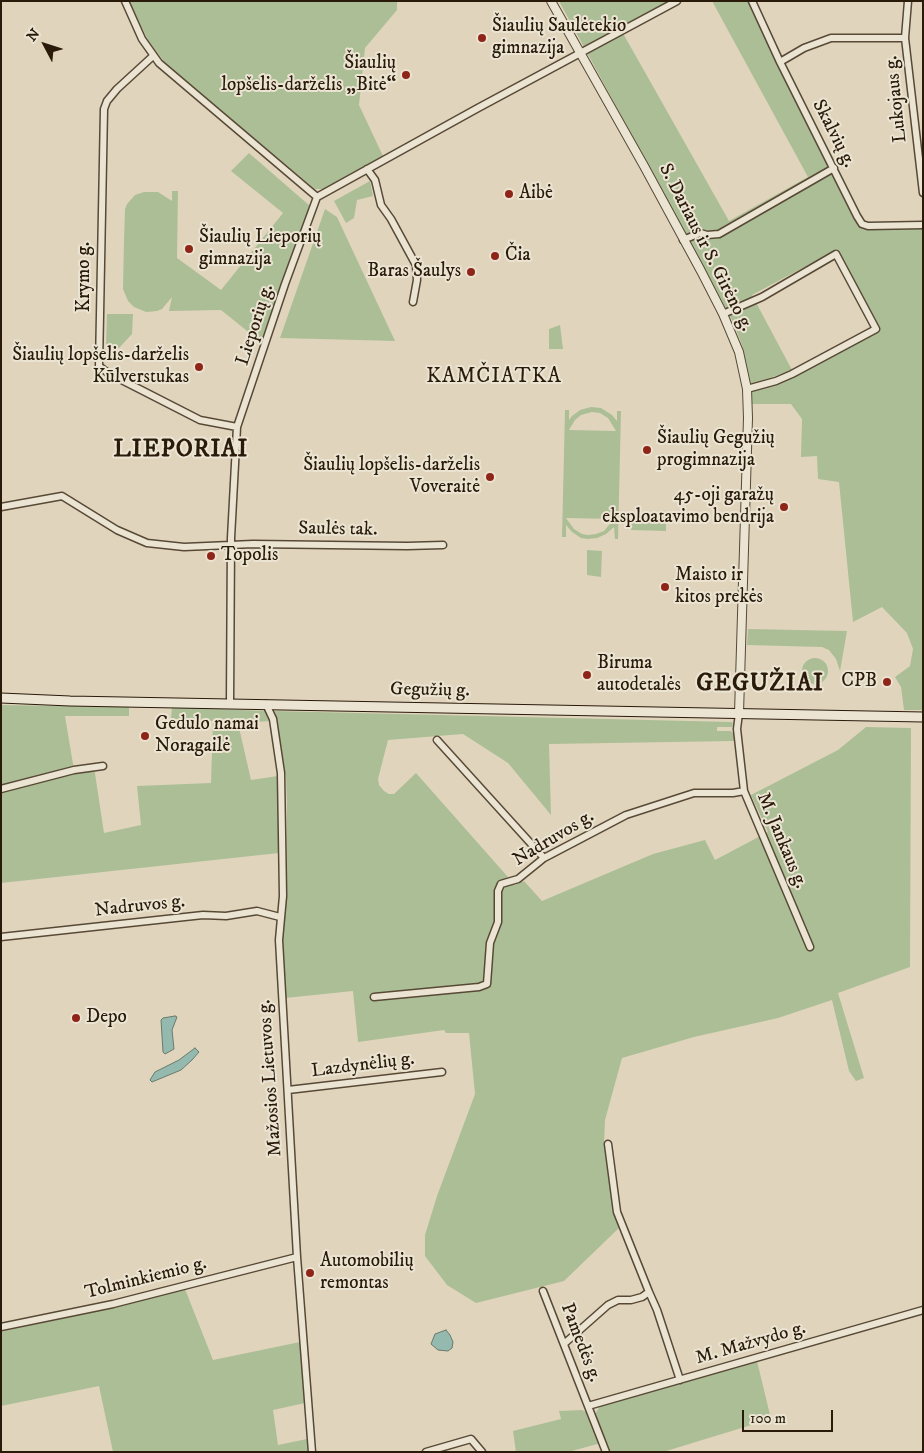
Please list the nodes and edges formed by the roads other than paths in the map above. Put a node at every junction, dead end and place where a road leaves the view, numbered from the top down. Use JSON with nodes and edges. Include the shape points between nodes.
{"nodes":[{"id":1,"x":125,"y":1,"type":"edge"},
{"id":2,"x":551,"y":1,"type":"edge"},
{"id":3,"x":677,"y":1,"type":"edge"},
{"id":4,"x":752,"y":1,"type":"edge"},
{"id":5,"x":908,"y":1,"type":"edge"},
{"id":6,"x":905,"y":38,"type":"junction"},
{"id":7,"x":579,"y":54,"type":"junction"},
{"id":8,"x":153,"y":56,"type":"junction"},
{"id":9,"x":780,"y":62,"type":"junction"},
{"id":10,"x":834,"y":168,"type":"junction"},
{"id":11,"x":367,"y":169,"type":"junction"},
{"id":12,"x":923,"y":193,"type":"edge"},
{"id":13,"x":317,"y":197,"type":"junction"},
{"id":14,"x":923,"y":225,"type":"edge"},
{"id":15,"x":683,"y":240,"type":"junction"},
{"id":16,"x":413,"y":302,"type":"dead end"},
{"id":17,"x":723,"y":314,"type":"junction"},
{"id":18,"x":747,"y":389,"type":"junction"},
{"id":19,"x":237,"y":427,"type":"junction"},
{"id":20,"x":1,"y":506,"type":"edge"},
{"id":21,"x":231,"y":545,"type":"junction"},
{"id":22,"x":444,"y":545,"type":"dead end"},
{"id":23,"x":1,"y":698,"type":"edge"},
{"id":24,"x":230,"y":703,"type":"junction"},
{"id":25,"x":266,"y":704,"type":"junction"},
{"id":26,"x":739,"y":714,"type":"junction"},
{"id":27,"x":923,"y":718,"type":"edge"},
{"id":28,"x":437,"y":740,"type":"dead end"},
{"id":29,"x":103,"y":766,"type":"dead end"},
{"id":30,"x":1,"y":789,"type":"edge"},
{"id":31,"x":744,"y":791,"type":"junction"},
{"id":32,"x":544,"y":858,"type":"junction"},
{"id":33,"x":280,"y":917,"type":"junction"},
{"id":34,"x":1,"y":937,"type":"edge"},
{"id":35,"x":810,"y":947,"type":"dead end"},
{"id":36,"x":374,"y":997,"type":"dead end"},
{"id":37,"x":442,"y":1072,"type":"dead end"},
{"id":38,"x":288,"y":1090,"type":"junction"},
{"id":39,"x":608,"y":1144,"type":"dead end"},
{"id":40,"x":297,"y":1257,"type":"junction"},
{"id":41,"x":544,"y":1291,"type":"dead end"},
{"id":42,"x":649,"y":1292,"type":"junction"},
{"id":43,"x":923,"y":1310,"type":"edge"},
{"id":44,"x":1,"y":1327,"type":"edge"},
{"id":45,"x":565,"y":1343,"type":"junction"},
{"id":46,"x":680,"y":1380,"type":"junction"},
{"id":47,"x":588,"y":1406,"type":"junction"},
{"id":48,"x":312,"y":1452,"type":"edge"},
{"id":49,"x":426,"y":1452,"type":"edge"},
{"id":50,"x":482,"y":1452,"type":"edge"},
{"id":51,"x":606,"y":1452,"type":"edge"}],
"edges":[{"from":1,"to":8,"type":"street"},
{"from":2,"to":7,"type":"street","name":"S. Dariaus ir S. Girėno g."},
{"from":3,"to":7,"type":"street"},
{"from":4,"to":9,"type":"street","name":"Skalvių g."},
{"from":5,"to":6,"type":"street","name":"Lukojaus g."},
{"from":6,"to":9,"type":"street","via":[[831,38]]},
{"from":6,"to":12,"type":"street","name":"Lukojaus g."},
{"from":7,"to":11,"type":"street"},
{"from":7,"to":15,"type":"street","name":"S. Dariaus ir S. Girėno g."},
{"from":8,"to":13,"type":"street"},
{"from":8,"to":19,"type":"street","name":"Krymo g.","via":[[117,89],[104,110],[99,366],[200,420]]},
{"from":9,"to":10,"type":"street","name":"Skalvių g."},
{"from":10,"to":14,"type":"street","name":"Skalvių g.","via":[[862,224]]},
{"from":10,"to":15,"type":"street","via":[[719,234],[700,233]]},
{"from":11,"to":13,"type":"street"},
{"from":11,"to":16,"type":"street","via":[[375,180],[381,205],[416,265]]},
{"from":13,"to":19,"type":"street","name":"Lieporių g."},
{"from":15,"to":17,"type":"street","name":"S. Dariaus ir S. Girėno g."},
{"from":17,"to":18,"type":"street","name":"S. Dariaus ir S. Girėno g.","via":[[739,352]]},
{"from":17,"to":18,"type":"street","via":[[762,297],[836,254],[876,329],[792,374]]},
{"from":18,"to":26,"type":"street","name":"S. Dariaus ir S. Girėno g."},
{"from":19,"to":21,"type":"street","name":"Lieporių g."},
{"from":20,"to":21,"type":"street","name":"Saulės tak.","via":[[62,496],[117,530],[147,543],[184,547]]},
{"from":21,"to":22,"type":"street","name":"Saulės tak."},
{"from":21,"to":24,"type":"street","name":"Lieporių g."},
{"from":23,"to":24,"type":"main road","name":"Gegužių g."},
{"from":24,"to":25,"type":"main road","name":"Gegužių g."},
{"from":25,"to":26,"type":"main road","name":"Gegužių g."},
{"from":25,"to":33,"type":"street","name":"Mažosios Lietuvos g.","via":[[273,719],[281,773],[283,896]]},
{"from":26,"to":27,"type":"main road","name":"Gegužių g."},
{"from":26,"to":31,"type":"street","name":"M. Jankaus g.","via":[[737,729]]},
{"from":28,"to":32,"type":"street"},
{"from":29,"to":30,"type":"street"},
{"from":31,"to":32,"type":"street","name":"Nadruvos g.","via":[[694,793],[626,815]]},
{"from":31,"to":35,"type":"street","name":"M. Jankaus g."},
{"from":32,"to":36,"type":"street","name":"Nadruvos g.","via":[[518,879],[501,884],[498,922],[490,943],[486,984]]},
{"from":33,"to":34,"type":"street","name":"Nadruvos g.","via":[[257,911]]},
{"from":33,"to":38,"type":"street","name":"Mažosios Lietuvos g."},
{"from":37,"to":38,"type":"street","name":"Lazdynėlių g."},
{"from":38,"to":40,"type":"street","name":"Mažosios Lietuvos g."},
{"from":39,"to":42,"type":"street","via":[[617,1212]]},
{"from":40,"to":44,"type":"street","name":"Tolminkiemio g.","via":[[113,1304]]},
{"from":40,"to":48,"type":"street","name":"Mažosios Lietuvos g."},
{"from":41,"to":45,"type":"street","name":"Pamedės g."},
{"from":42,"to":45,"type":"street","via":[[642,1297],[618,1300],[608,1305]]},
{"from":42,"to":46,"type":"street"},
{"from":43,"to":46,"type":"street","name":"M. Mažvydo g."},
{"from":45,"to":47,"type":"street","name":"Pamedės g."},
{"from":46,"to":47,"type":"street","name":"M. Mažvydo g."},
{"from":47,"to":51,"type":"street","name":"Pamedės g."},
{"from":49,"to":50,"type":"street","via":[[471,1439]]}]}
